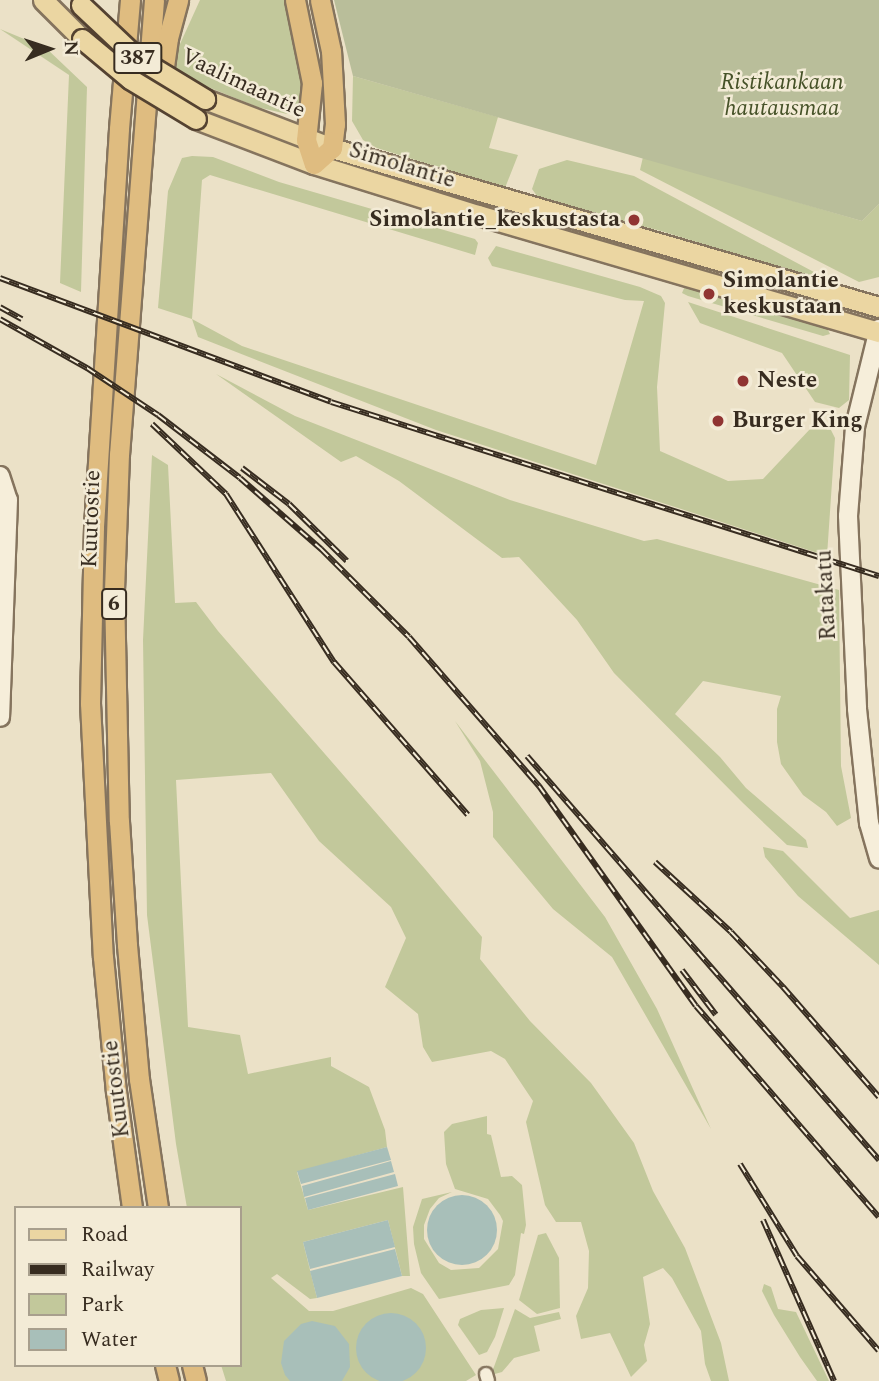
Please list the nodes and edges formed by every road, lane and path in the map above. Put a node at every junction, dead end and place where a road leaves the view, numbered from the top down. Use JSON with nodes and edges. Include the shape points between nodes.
{"nodes":[{"id":1,"x":43,"y":0,"type":"edge"},
{"id":2,"x":122,"y":0,"type":"edge"},
{"id":3,"x":130,"y":0,"type":"edge"},
{"id":4,"x":154,"y":0,"type":"edge"},
{"id":5,"x":178,"y":0,"type":"edge"},
{"id":6,"x":295,"y":0,"type":"edge"},
{"id":7,"x":320,"y":0,"type":"edge"},
{"id":8,"x":78,"y":3,"type":"edge"},
{"id":9,"x":119,"y":129,"type":"junction"},
{"id":10,"x":306,"y":140,"type":"junction"},
{"id":11,"x":332,"y":148,"type":"junction"},
{"id":12,"x":314,"y":164,"type":"junction"},
{"id":13,"x":879,"y":307,"type":"edge"},
{"id":14,"x":879,"y":331,"type":"edge"},
{"id":15,"x":120,"y":454,"type":"junction"},
{"id":16,"x":0,"y":476,"type":"edge"},
{"id":17,"x":0,"y":717,"type":"edge"},
{"id":18,"x":879,"y":859,"type":"edge"},
{"id":19,"x":132,"y":1206,"type":"edge"},
{"id":20,"x":158,"y":1206,"type":"edge"}],
"edges":[{"from":1,"to":12,"type":"main road","name":"Vaalimaantie","number":"387","bridge":true,"via":[[130,79],[196,119]]},
{"from":2,"to":9,"type":"highway"},
{"from":3,"to":9,"type":"highway","name":"Kuutostie","number":"6"},
{"from":4,"to":15,"type":"highway","name":"Kuutostie","number":"6"},
{"from":5,"to":15,"type":"highway","via":[[164,61]]},
{"from":6,"to":10,"type":"highway","via":[[312,83]]},
{"from":7,"to":11,"type":"highway","via":[[333,74]]},
{"from":8,"to":10,"type":"main road","name":"Vaalimaantie","number":"387","bridge":true,"via":[[136,57],[205,99]]},
{"from":9,"to":19,"type":"highway","name":"Kuutostie","number":"6","via":[[94,527],[90,703],[103,957]]},
{"from":10,"to":11,"type":"main road","name":"Vaalimaantie","number":"387"},
{"from":10,"to":12,"type":"highway"},
{"from":11,"to":12,"type":"highway"},
{"from":11,"to":13,"type":"main road","name":"Simolantie"},
{"from":12,"to":14,"type":"main road","name":"Simolantie","number":"387"},
{"from":14,"to":18,"type":"main road","name":"Ratakatu","via":[[855,428],[848,516],[857,709],[869,824]]},
{"from":15,"to":20,"type":"highway","name":"Kuutostie","number":"6","via":[[114,591],[119,821],[139,1079]]},
{"from":16,"to":17,"type":"main road","via":[[8,500]]}]}
